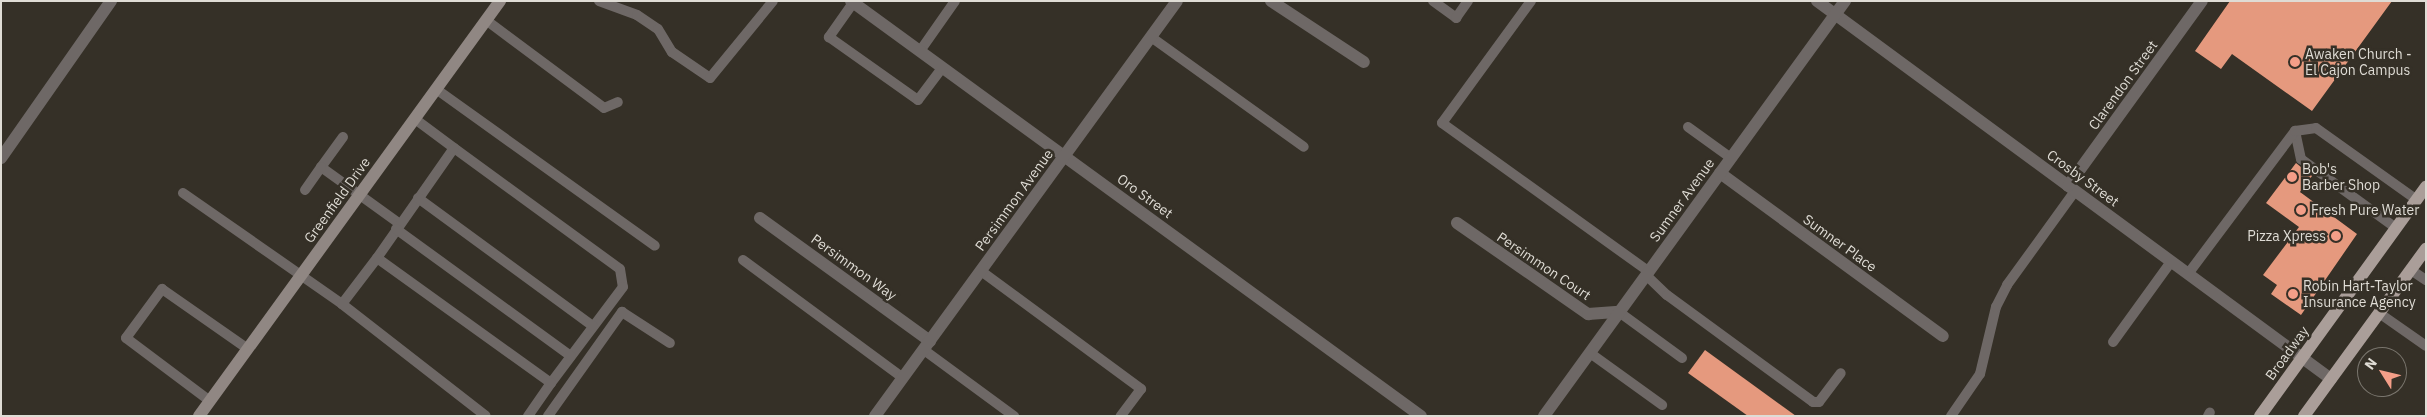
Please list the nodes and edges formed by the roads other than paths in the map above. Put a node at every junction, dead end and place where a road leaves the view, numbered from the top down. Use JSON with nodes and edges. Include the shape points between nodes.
{"nodes":[{"id":1,"x":111,"y":1,"type":"edge"},
{"id":2,"x":500,"y":1,"type":"edge"},
{"id":3,"x":599,"y":1,"type":"edge"},
{"id":4,"x":773,"y":1,"type":"edge"},
{"id":5,"x":955,"y":1,"type":"edge"},
{"id":6,"x":1177,"y":1,"type":"edge"},
{"id":7,"x":1271,"y":1,"type":"edge"},
{"id":8,"x":1433,"y":1,"type":"edge"},
{"id":9,"x":1468,"y":1,"type":"edge"},
{"id":10,"x":1531,"y":1,"type":"edge"},
{"id":11,"x":1817,"y":1,"type":"edge"},
{"id":12,"x":1845,"y":1,"type":"edge"},
{"id":13,"x":2202,"y":1,"type":"edge"},
{"id":14,"x":852,"y":2,"type":"edge"},
{"id":15,"x":1835,"y":15,"type":"junction"},
{"id":16,"x":486,"y":20,"type":"junction"},
{"id":17,"x":1151,"y":37,"type":"junction"},
{"id":18,"x":920,"y":51,"type":"junction"},
{"id":19,"x":1364,"y":62,"type":"dead end"},
{"id":20,"x":942,"y":68,"type":"junction"},
{"id":21,"x":436,"y":89,"type":"junction"},
{"id":22,"x":618,"y":102,"type":"dead end"},
{"id":23,"x":414,"y":119,"type":"junction"},
{"id":24,"x":1688,"y":126,"type":"dead end"},
{"id":25,"x":2295,"y":131,"type":"junction"},
{"id":26,"x":343,"y":137,"type":"dead end"},
{"id":27,"x":1304,"y":147,"type":"dead end"},
{"id":28,"x":454,"y":148,"type":"junction"},
{"id":29,"x":1064,"y":157,"type":"junction"},
{"id":30,"x":1,"y":158,"type":"edge"},
{"id":31,"x":1731,"y":158,"type":"junction"},
{"id":32,"x":322,"y":168,"type":"junction"},
{"id":33,"x":1720,"y":173,"type":"junction"},
{"id":34,"x":2426,"y":187,"type":"edge"},
{"id":35,"x":2071,"y":188,"type":"junction"},
{"id":36,"x":305,"y":190,"type":"dead end"},
{"id":37,"x":183,"y":193,"type":"dead end"},
{"id":38,"x":360,"y":194,"type":"junction"},
{"id":39,"x":418,"y":198,"type":"junction"},
{"id":40,"x":2417,"y":200,"type":"junction"},
{"id":41,"x":760,"y":218,"type":"dead end"},
{"id":42,"x":1457,"y":223,"type":"dead end"},
{"id":43,"x":398,"y":227,"type":"junction"},
{"id":44,"x":2396,"y":228,"type":"junction"},
{"id":45,"x":655,"y":246,"type":"dead end"},
{"id":46,"x":2426,"y":249,"type":"edge"},
{"id":47,"x":377,"y":258,"type":"junction"},
{"id":48,"x":743,"y":260,"type":"dead end"},
{"id":49,"x":2171,"y":262,"type":"junction"},
{"id":50,"x":2411,"y":270,"type":"junction"},
{"id":51,"x":981,"y":271,"type":"junction"},
{"id":52,"x":1647,"y":274,"type":"junction"},
{"id":53,"x":2188,"y":274,"type":"junction"},
{"id":54,"x":301,"y":275,"type":"junction"},
{"id":55,"x":2426,"y":280,"type":"edge"},
{"id":56,"x":342,"y":304,"type":"junction"},
{"id":57,"x":1619,"y":312,"type":"junction"},
{"id":58,"x":2379,"y":313,"type":"junction"},
{"id":59,"x":593,"y":326,"type":"junction"},
{"id":60,"x":1942,"y":336,"type":"dead end"},
{"id":61,"x":2113,"y":342,"type":"dead end"},
{"id":62,"x":670,"y":343,"type":"dead end"},
{"id":63,"x":927,"y":346,"type":"junction"},
{"id":64,"x":2426,"y":346,"type":"edge"},
{"id":65,"x":248,"y":349,"type":"junction"},
{"id":66,"x":1590,"y":353,"type":"junction"},
{"id":67,"x":571,"y":356,"type":"junction"},
{"id":68,"x":1682,"y":358,"type":"dead end"},
{"id":69,"x":2302,"y":358,"type":"junction"},
{"id":70,"x":1841,"y":373,"type":"dead end"},
{"id":71,"x":903,"y":378,"type":"junction"},
{"id":72,"x":2331,"y":379,"type":"junction"},
{"id":73,"x":551,"y":383,"type":"junction"},
{"id":74,"x":210,"y":401,"type":"junction"},
{"id":75,"x":1662,"y":405,"type":"dead end"},
{"id":76,"x":2305,"y":415,"type":"edge"},
{"id":77,"x":199,"y":416,"type":"edge"},
{"id":78,"x":486,"y":416,"type":"edge"},
{"id":79,"x":528,"y":416,"type":"edge"},
{"id":80,"x":548,"y":416,"type":"edge"},
{"id":81,"x":875,"y":416,"type":"edge"},
{"id":82,"x":1014,"y":416,"type":"edge"},
{"id":83,"x":1121,"y":416,"type":"edge"},
{"id":84,"x":1421,"y":416,"type":"edge"},
{"id":85,"x":1544,"y":416,"type":"edge"},
{"id":86,"x":1951,"y":416,"type":"edge"},
{"id":87,"x":2260,"y":416,"type":"edge"}],
"edges":[{"from":1,"to":30,"type":"street"},
{"from":2,"to":16,"type":"main road","name":"Greenfield Drive"},
{"from":3,"to":4,"type":"lane","via":[[637,14],[658,29],[672,52],[710,78]]},
{"from":5,"to":18,"type":"lane"},
{"from":6,"to":17,"type":"street","name":"Persimmon Avenue"},
{"from":7,"to":19,"type":"street"},
{"from":8,"to":9,"type":"lane","via":[[1456,18]]},
{"from":10,"to":52,"type":"lane","via":[[1442,123]]},
{"from":11,"to":15,"type":"street","name":"Crosby Street"},
{"from":12,"to":15,"type":"street","name":"Sumner Avenue"},
{"from":13,"to":35,"type":"street","name":"Clarendon Street"},
{"from":14,"to":18,"type":"street","name":"Oro Street"},
{"from":14,"to":20,"type":"lane","via":[[829,37],[918,100]]},
{"from":15,"to":31,"type":"street","name":"Sumner Avenue"},
{"from":15,"to":35,"type":"street","name":"Crosby Street"},
{"from":16,"to":21,"type":"main road","name":"Greenfield Drive"},
{"from":16,"to":22,"type":"lane","via":[[604,108]]},
{"from":17,"to":27,"type":"lane"},
{"from":17,"to":29,"type":"street","name":"Persimmon Avenue"},
{"from":18,"to":20,"type":"street","name":"Oro Street"},
{"from":20,"to":29,"type":"street","name":"Oro Street"},
{"from":21,"to":23,"type":"main road","name":"Greenfield Drive"},
{"from":21,"to":45,"type":"lane"},
{"from":23,"to":28,"type":"lane"},
{"from":23,"to":38,"type":"main road","name":"Greenfield Drive"},
{"from":24,"to":31,"type":"lane"},
{"from":25,"to":40,"type":"lane","via":[[2316,128]]},
{"from":25,"to":44,"type":"lane","via":[[2301,159]]},
{"from":25,"to":53,"type":"lane"},
{"from":26,"to":32,"type":"lane"},
{"from":28,"to":39,"type":"lane"},
{"from":28,"to":59,"type":"lane","via":[[620,269],[623,287]]},
{"from":29,"to":51,"type":"street","name":"Persimmon Avenue"},
{"from":29,"to":84,"type":"street","name":"Oro Street"},
{"from":31,"to":33,"type":"street","name":"Sumner Avenue"},
{"from":32,"to":36,"type":"lane"},
{"from":32,"to":38,"type":"lane"},
{"from":33,"to":52,"type":"street","name":"Sumner Avenue"},
{"from":33,"to":60,"type":"street","name":"Sumner Place"},
{"from":34,"to":40,"type":"main road","name":"Broadway"},
{"from":35,"to":49,"type":"street","name":"Crosby Street"},
{"from":35,"to":86,"type":"lane","via":[[2007,285],[1996,307],[1980,374]]},
{"from":37,"to":54,"type":"lane"},
{"from":38,"to":43,"type":"lane"},
{"from":38,"to":54,"type":"main road","name":"Greenfield Drive"},
{"from":39,"to":43,"type":"lane"},
{"from":39,"to":59,"type":"lane"},
{"from":40,"to":44,"type":"main road","name":"Broadway"},
{"from":41,"to":63,"type":"street","name":"Persimmon Way"},
{"from":42,"to":57,"type":"street","name":"Persimmon Court","via":[[1588,314]]},
{"from":43,"to":47,"type":"lane"},
{"from":43,"to":67,"type":"lane"},
{"from":44,"to":69,"type":"main road","name":"Broadway"},
{"from":46,"to":50,"type":"main road"},
{"from":47,"to":56,"type":"lane"},
{"from":47,"to":73,"type":"lane"},
{"from":48,"to":71,"type":"lane"},
{"from":49,"to":53,"type":"street","name":"Crosby Street"},
{"from":49,"to":61,"type":"lane"},
{"from":50,"to":55,"type":"lane"},
{"from":50,"to":58,"type":"main road"},
{"from":51,"to":63,"type":"street","name":"Persimmon Avenue"},
{"from":51,"to":83,"type":"lane","via":[[1141,390]]},
{"from":52,"to":57,"type":"street","name":"Sumner Avenue"},
{"from":52,"to":70,"type":"lane","via":[[1667,296],[1813,402],[1819,402]]},
{"from":53,"to":69,"type":"street","name":"Crosby Street"},
{"from":54,"to":56,"type":"lane"},
{"from":54,"to":65,"type":"main road","name":"Greenfield Drive"},
{"from":56,"to":78,"type":"lane"},
{"from":57,"to":66,"type":"street","name":"Sumner Avenue"},
{"from":57,"to":68,"type":"lane"},
{"from":58,"to":64,"type":"lane"},
{"from":58,"to":72,"type":"main road"},
{"from":59,"to":67,"type":"lane"},
{"from":62,"to":80,"type":"lane","via":[[622,312]]},
{"from":63,"to":71,"type":"street","name":"Persimmon Avenue"},
{"from":63,"to":82,"type":"lane"},
{"from":65,"to":74,"type":"main road","name":"Greenfield Drive"},
{"from":65,"to":74,"type":"lane","via":[[162,289],[126,338]]},
{"from":66,"to":75,"type":"lane"},
{"from":66,"to":85,"type":"street","name":"Sumner Avenue"},
{"from":67,"to":73,"type":"lane"},
{"from":69,"to":72,"type":"street","name":"Crosby Street"},
{"from":69,"to":87,"type":"main road","name":"Broadway"},
{"from":71,"to":81,"type":"street","name":"Persimmon Avenue"},
{"from":72,"to":76,"type":"main road"},
{"from":73,"to":79,"type":"lane"},
{"from":74,"to":77,"type":"main road","name":"Greenfield Drive"}]}
